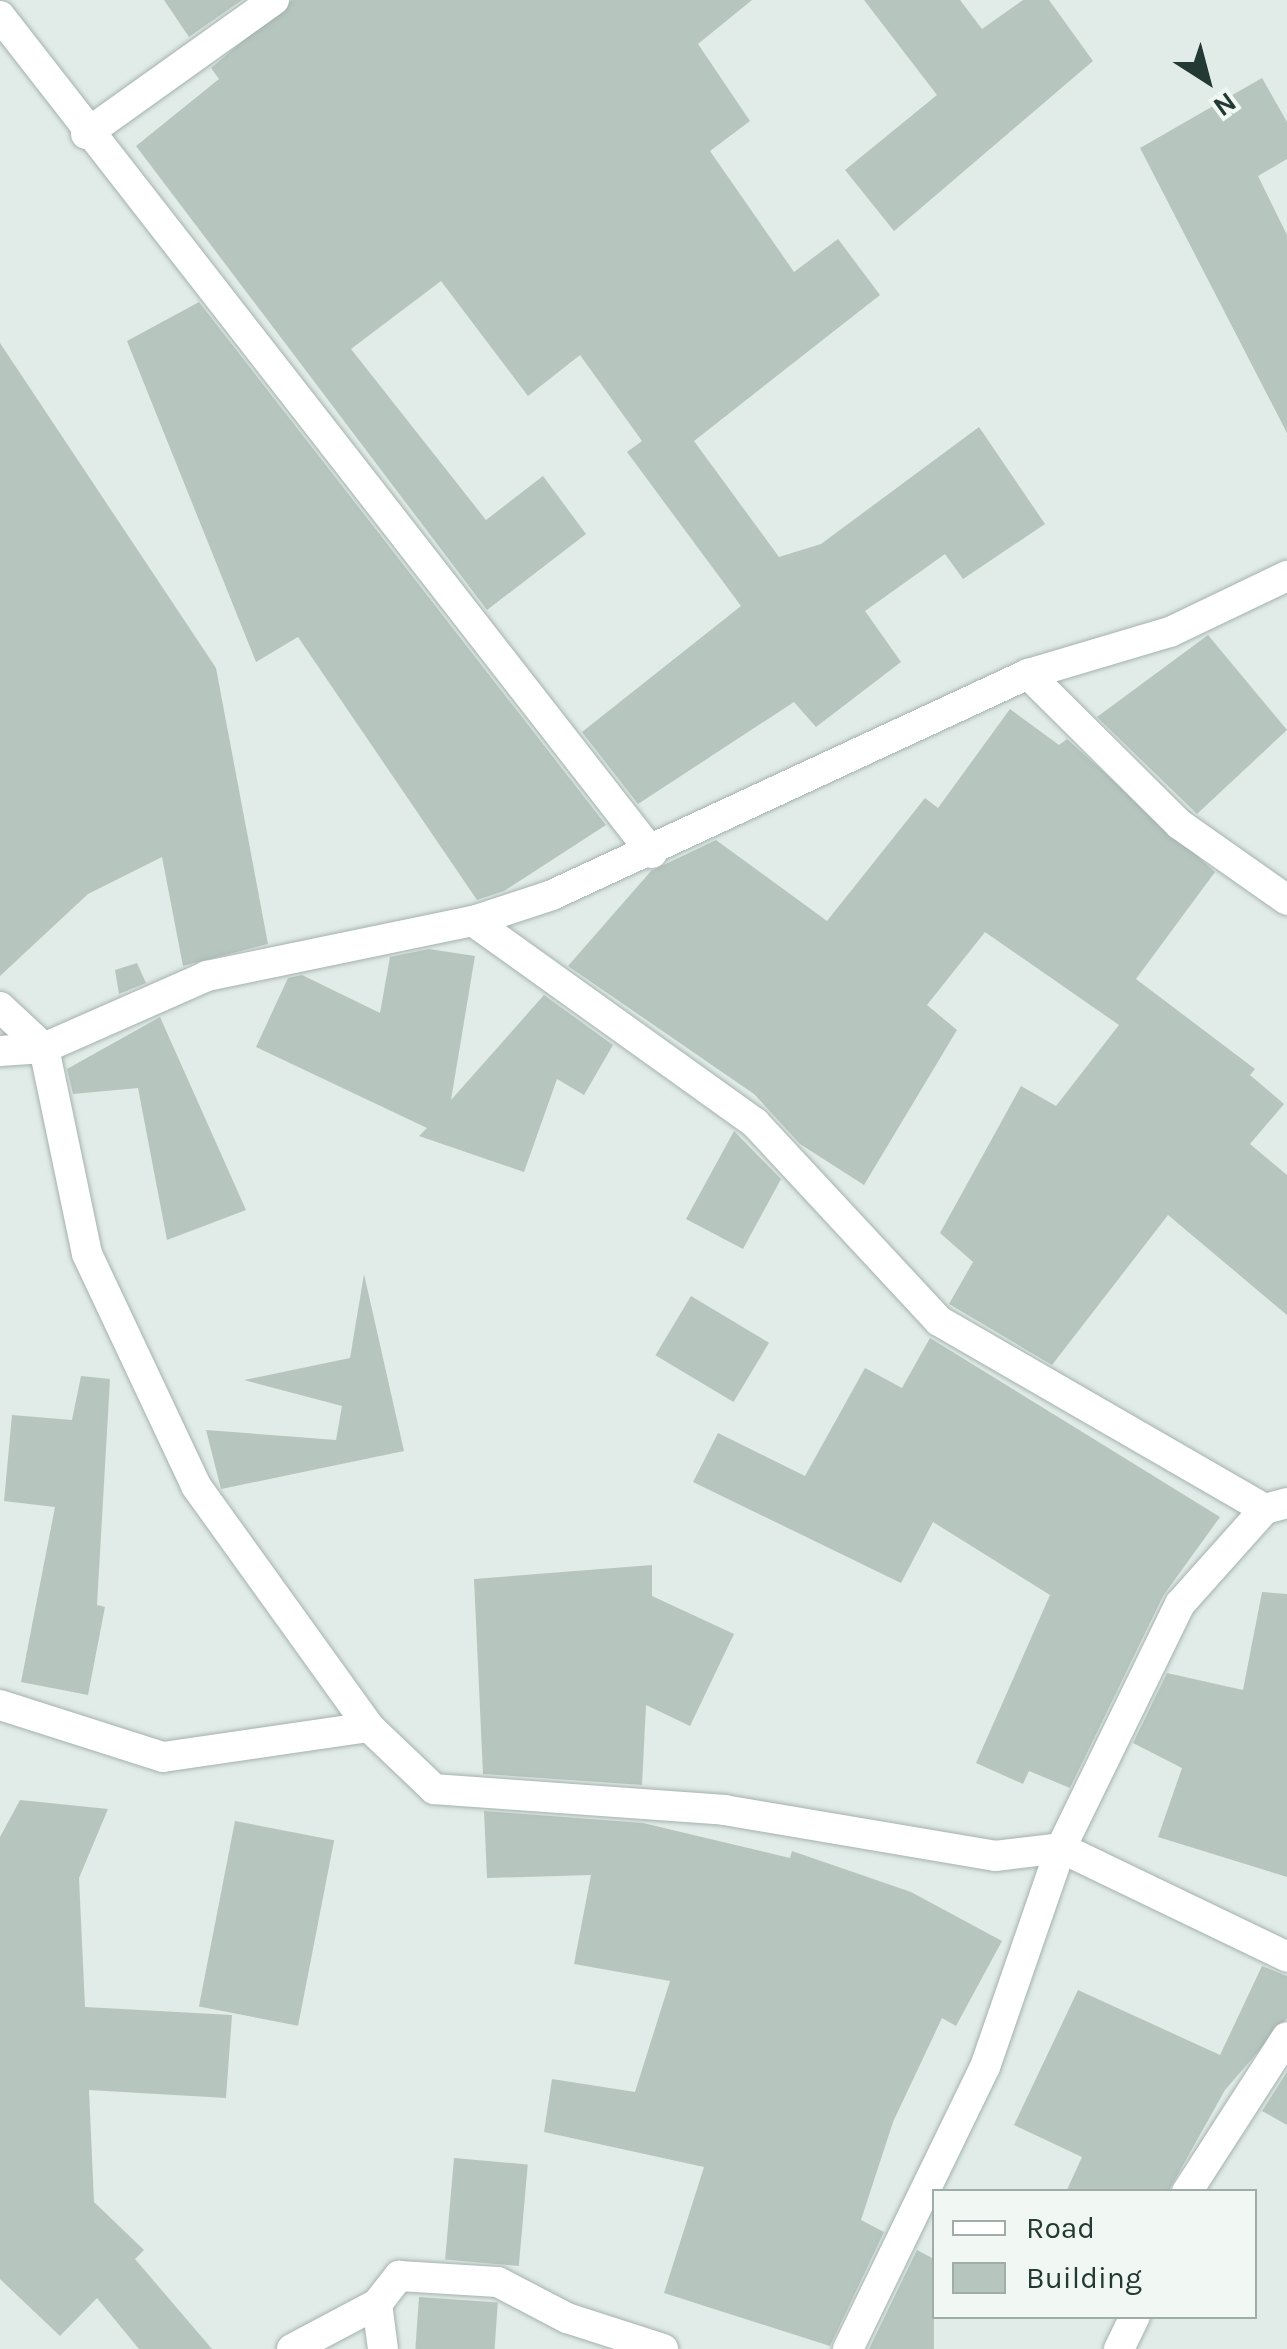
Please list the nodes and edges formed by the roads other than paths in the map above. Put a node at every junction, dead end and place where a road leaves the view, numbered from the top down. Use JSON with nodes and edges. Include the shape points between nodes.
{"nodes":[{"id":1,"x":274,"y":0,"type":"edge"},
{"id":2,"x":0,"y":16,"type":"edge"},
{"id":3,"x":86,"y":134,"type":"junction"},
{"id":4,"x":1287,"y":576,"type":"edge"},
{"id":5,"x":1028,"y":674,"type":"junction"},
{"id":6,"x":652,"y":853,"type":"junction"},
{"id":7,"x":1287,"y":900,"type":"edge"},
{"id":8,"x":472,"y":922,"type":"junction"},
{"id":9,"x":0,"y":1008,"type":"edge"},
{"id":10,"x":44,"y":1048,"type":"junction"},
{"id":11,"x":0,"y":1051,"type":"edge"},
{"id":12,"x":1276,"y":1506,"type":"edge"},
{"id":13,"x":0,"y":1705,"type":"edge"},
{"id":14,"x":369,"y":1727,"type":"junction"},
{"id":15,"x":1060,"y":1848,"type":"junction"},
{"id":16,"x":1287,"y":1957,"type":"edge"},
{"id":17,"x":1287,"y":2037,"type":"edge"},
{"id":18,"x":1188,"y":2189,"type":"edge"},
{"id":19,"x":377,"y":2304,"type":"junction"},
{"id":20,"x":1134,"y":2319,"type":"edge"},
{"id":21,"x":292,"y":2349,"type":"edge"},
{"id":22,"x":383,"y":2349,"type":"edge"},
{"id":23,"x":663,"y":2349,"type":"edge"},
{"id":24,"x":848,"y":2349,"type":"edge"},
{"id":25,"x":1119,"y":2349,"type":"edge"}],
"edges":[{"from":1,"to":3,"type":"street"},
{"from":2,"to":3,"type":"street"},
{"from":3,"to":6,"type":"street"},
{"from":4,"to":5,"type":"street","via":[[1170,632]]},
{"from":5,"to":6,"type":"street"},
{"from":5,"to":7,"type":"street","via":[[1180,824]]},
{"from":6,"to":8,"type":"street"},
{"from":8,"to":10,"type":"street","via":[[207,976]]},
{"from":8,"to":12,"type":"street","via":[[756,1123],[939,1320]]},
{"from":9,"to":10,"type":"street"},
{"from":10,"to":11,"type":"street"},
{"from":10,"to":14,"type":"street","via":[[87,1254],[196,1486]]},
{"from":12,"to":15,"type":"street","via":[[1180,1604]]},
{"from":13,"to":14,"type":"street","via":[[163,1757]]},
{"from":14,"to":15,"type":"street","via":[[434,1789],[724,1810],[995,1856]]},
{"from":15,"to":16,"type":"street"},
{"from":15,"to":24,"type":"street","via":[[985,2067]]},
{"from":17,"to":18,"type":"street"},
{"from":19,"to":21,"type":"street"},
{"from":19,"to":22,"type":"street"},
{"from":19,"to":23,"type":"street","via":[[400,2276],[498,2282],[567,2318]]},
{"from":20,"to":25,"type":"street"}]}
